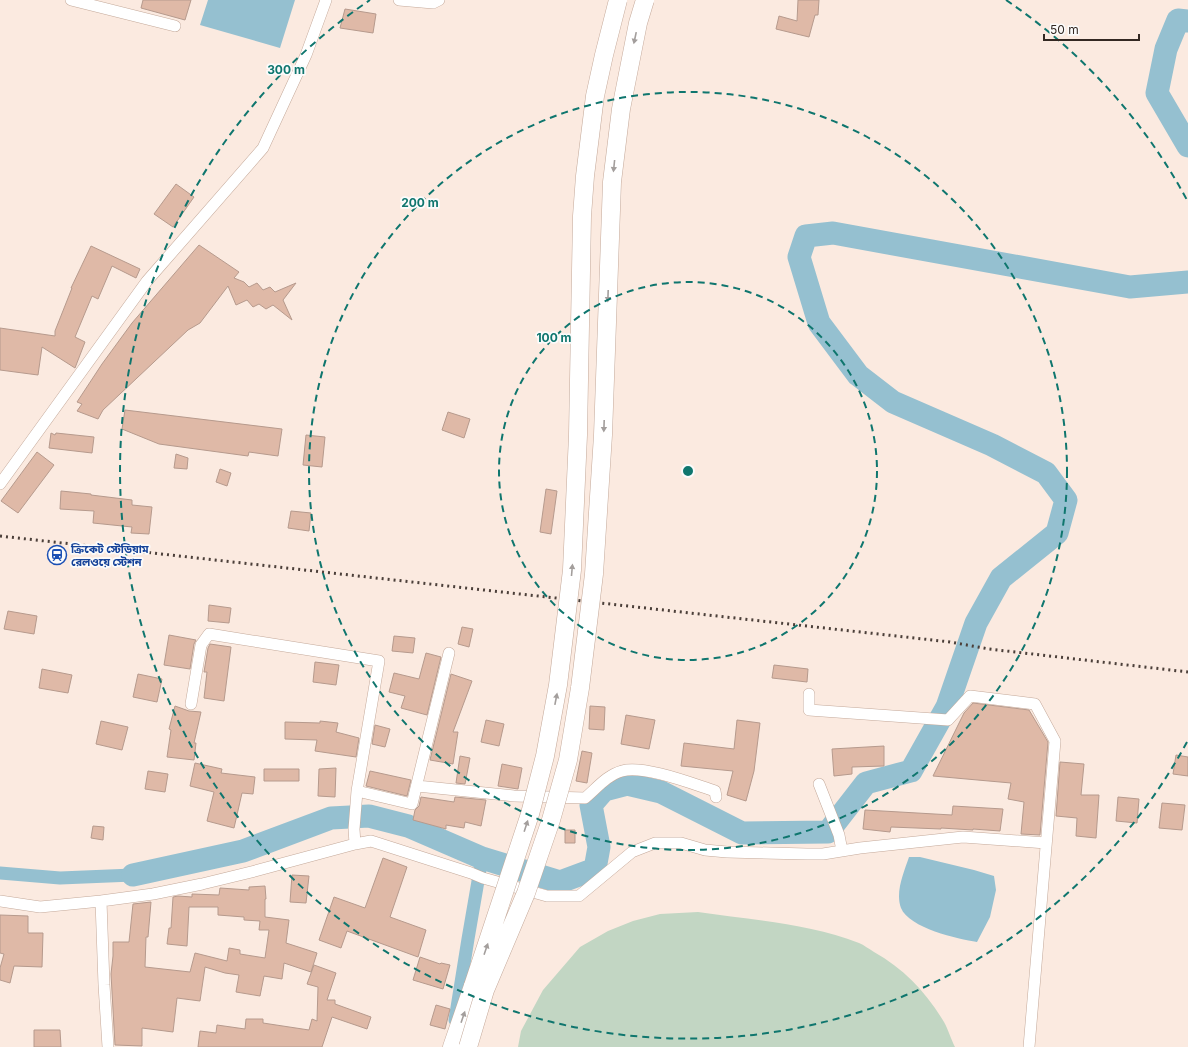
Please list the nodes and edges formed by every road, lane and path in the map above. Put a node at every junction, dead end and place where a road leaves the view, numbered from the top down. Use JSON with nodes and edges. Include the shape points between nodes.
{"nodes":[{"id":1,"x":71,"y":0,"type":"edge"},
{"id":2,"x":326,"y":0,"type":"edge"},
{"id":3,"x":399,"y":0,"type":"edge"},
{"id":4,"x":439,"y":0,"type":"edge"},
{"id":5,"x":618,"y":0,"type":"edge"},
{"id":6,"x":645,"y":0,"type":"edge"},
{"id":7,"x":175,"y":26,"type":"dead end"},
{"id":8,"x":0,"y":484,"type":"edge"},
{"id":9,"x":449,"y":653,"type":"dead end"},
{"id":10,"x":809,"y":694,"type":"dead end"},
{"id":11,"x":191,"y":704,"type":"dead end"},
{"id":12,"x":819,"y":784,"type":"dead end"},
{"id":13,"x":417,"y":786,"type":"junction"},
{"id":14,"x":357,"y":790,"type":"junction"},
{"id":15,"x":716,"y":797,"type":"dead end"},
{"id":16,"x":1046,"y":843,"type":"junction"},
{"id":17,"x":355,"y":844,"type":"junction"},
{"id":18,"x":842,"y":851,"type":"junction"},
{"id":19,"x":0,"y":901,"type":"edge"},
{"id":20,"x":101,"y":902,"type":"junction"},
{"id":21,"x":108,"y":1047,"type":"edge"},
{"id":22,"x":452,"y":1047,"type":"edge"},
{"id":23,"x":468,"y":1047,"type":"edge"},
{"id":24,"x":1029,"y":1047,"type":"edge"}],
"edges":[{"from":1,"to":7,"type":"street"},
{"from":2,"to":8,"type":"street","via":[[306,55],[263,148],[147,281]]},
{"from":3,"to":4,"type":"street","via":[[433,4]]},
{"from":22,"to":5,"type":"main road","one_way":true,"bridge":true,"via":[[530,814],[545,756],[558,685],[572,570],[585,176],[596,96]]},
{"from":6,"to":23,"type":"main road","one_way":true,"bridge":true,"via":[[621,109],[613,176],[604,435],[594,574],[568,760],[526,893],[485,990]]},
{"from":9,"to":13,"type":"street"},
{"from":10,"to":16,"type":"street","via":[[809,710],[948,720],[970,696],[1035,704],[1054,741]]},
{"from":11,"to":14,"type":"street","via":[[201,645],[209,634],[379,661]]},
{"from":12,"to":18,"type":"street","via":[[839,835]]},
{"from":13,"to":14,"type":"street","via":[[412,804]]},
{"from":13,"to":15,"type":"street","via":[[514,796],[585,798],[606,779],[622,771],[636,770],[715,791]]},
{"from":14,"to":17,"type":"street"},
{"from":16,"to":18,"type":"street","via":[[963,837]]},
{"from":16,"to":24,"type":"street"},
{"from":17,"to":18,"type":"street","via":[[371,841],[547,896],[579,896],[632,852],[655,843],[680,843],[706,850],[749,853],[807,854]]},
{"from":17,"to":20,"type":"street","via":[[202,884]]},
{"from":19,"to":20,"type":"street","via":[[40,907]]},
{"from":20,"to":21,"type":"street"}]}
